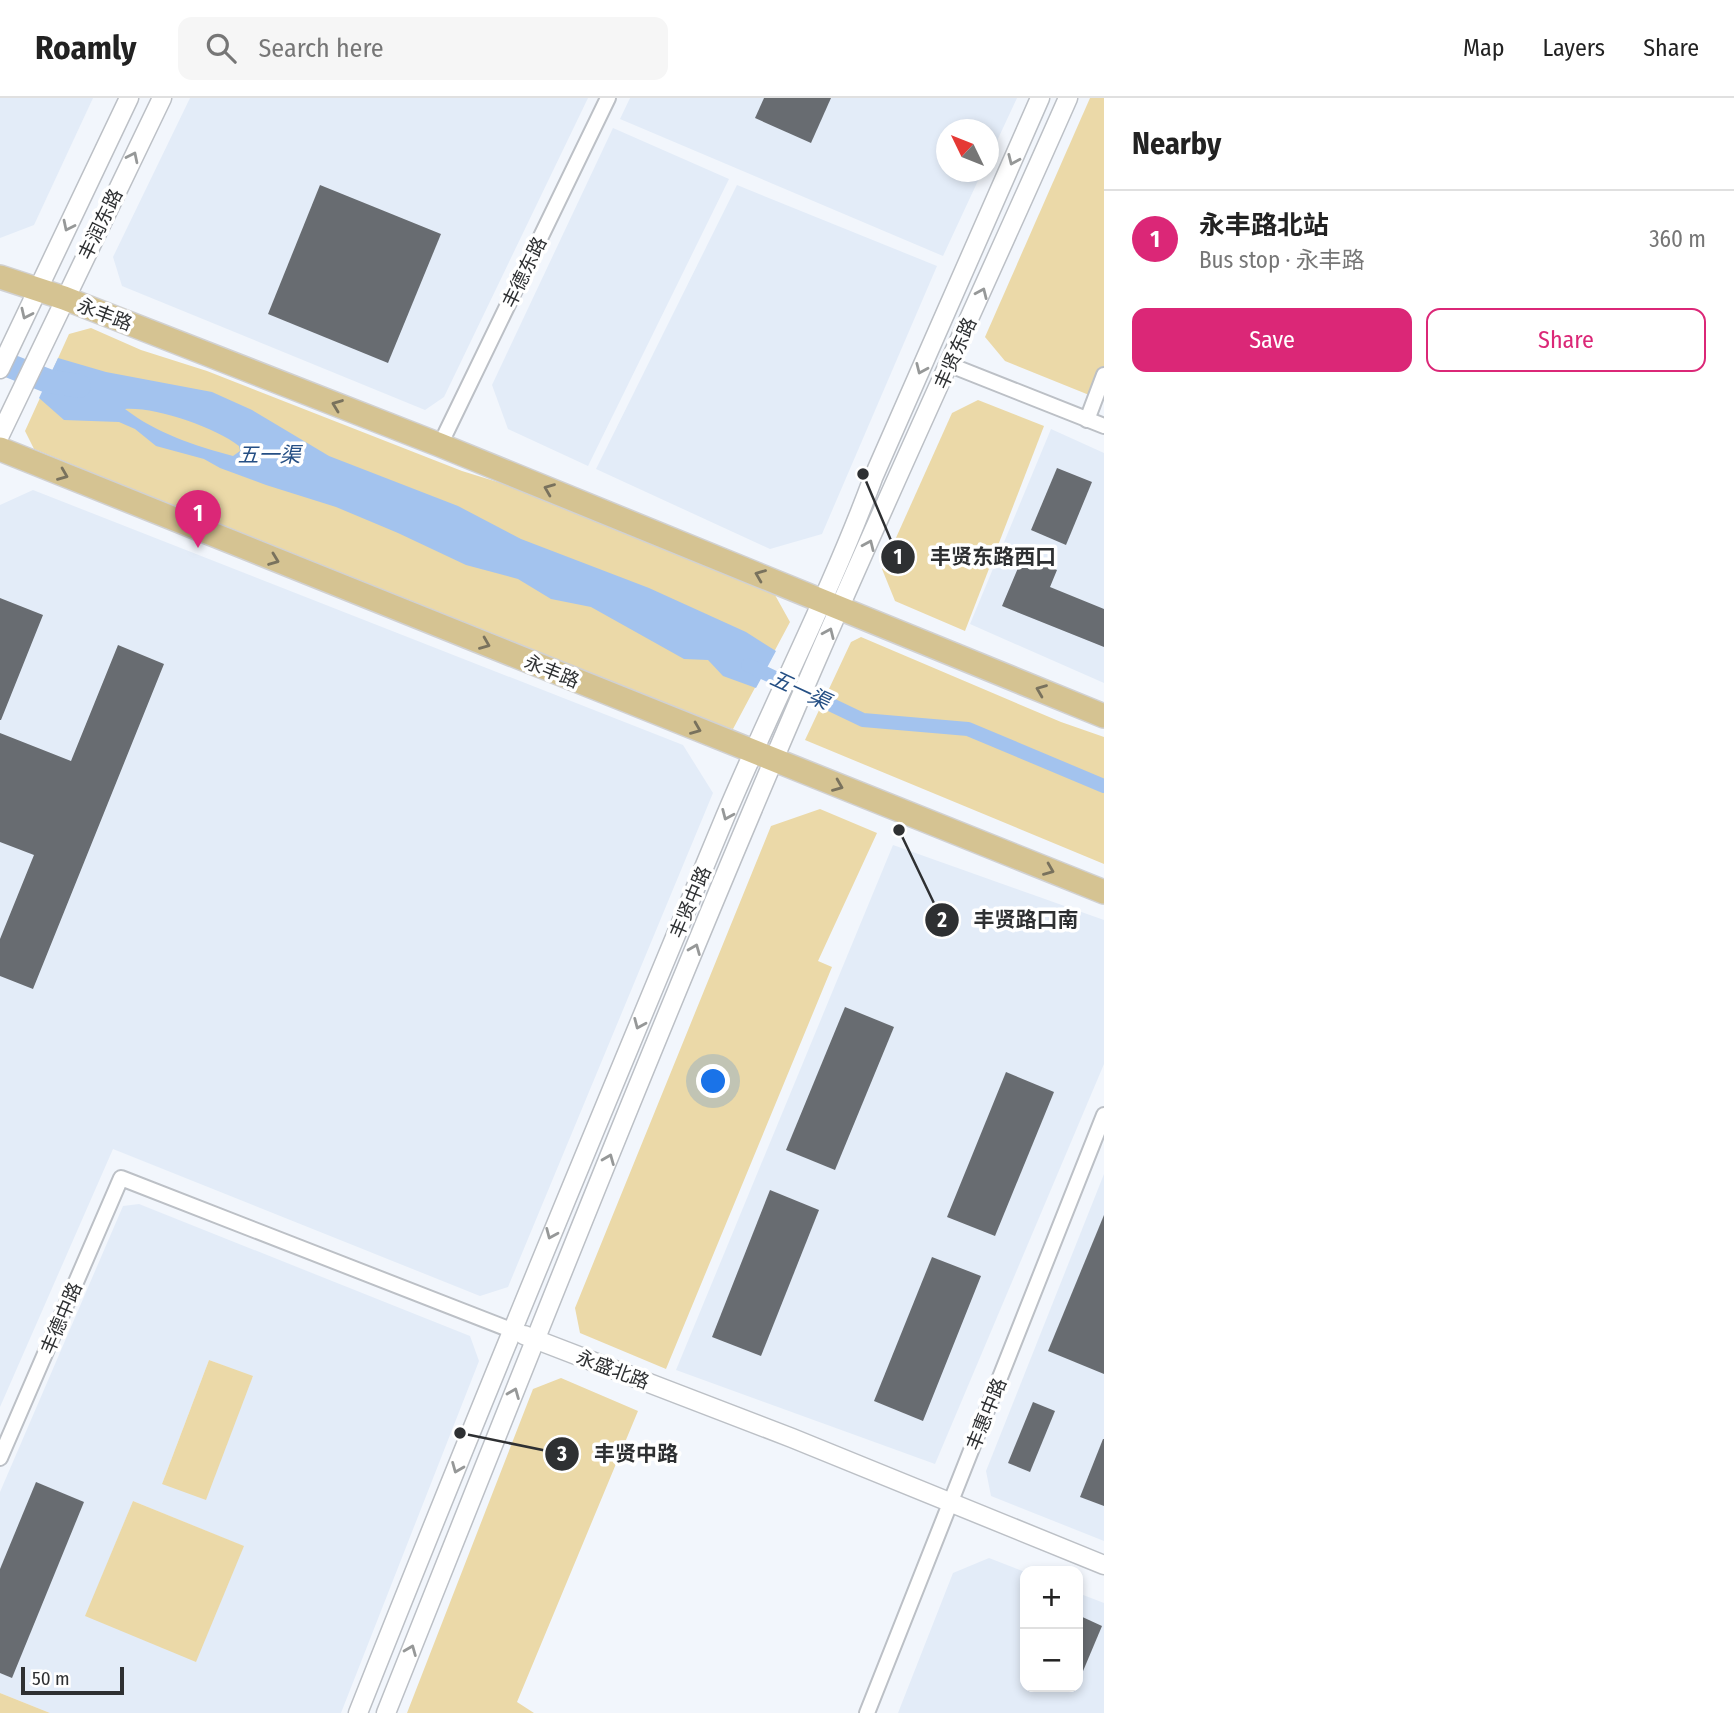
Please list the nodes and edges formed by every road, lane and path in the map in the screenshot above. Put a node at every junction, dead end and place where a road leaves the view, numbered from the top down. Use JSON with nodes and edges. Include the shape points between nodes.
{"nodes":[{"id":1,"x":129,"y":98,"type":"edge"},
{"id":2,"x":162,"y":98,"type":"edge"},
{"id":3,"x":608,"y":98,"type":"edge"},
{"id":4,"x":1040,"y":98,"type":"edge"},
{"id":5,"x":1068,"y":98,"type":"edge"},
{"id":6,"x":0,"y":278,"type":"edge"},
{"id":7,"x":38,"y":289,"type":"junction"},
{"id":8,"x":64,"y":298,"type":"junction"},
{"id":9,"x":950,"y":365,"type":"junction"},
{"id":10,"x":0,"y":369,"type":"edge"},
{"id":11,"x":1104,"y":375,"type":"edge"},
{"id":12,"x":1087,"y":419,"type":"junction"},
{"id":13,"x":1104,"y":426,"type":"edge"},
{"id":14,"x":0,"y":435,"type":"edge"},
{"id":15,"x":440,"y":445,"type":"junction"},
{"id":16,"x":0,"y":449,"type":"edge"},
{"id":17,"x":832,"y":604,"type":"junction"},
{"id":18,"x":1104,"y":716,"type":"edge"},
{"id":19,"x":753,"y":752,"type":"junction"},
{"id":20,"x":774,"y":760,"type":"junction"},
{"id":21,"x":1104,"y":892,"type":"edge"},
{"id":22,"x":1104,"y":1115,"type":"edge"},
{"id":23,"x":121,"y":1178,"type":"joint"},
{"id":24,"x":511,"y":1330,"type":"junction"},
{"id":25,"x":535,"y":1339,"type":"junction"},
{"id":26,"x":0,"y":1458,"type":"edge"},
{"id":27,"x":951,"y":1503,"type":"junction"},
{"id":28,"x":1104,"y":1565,"type":"edge"},
{"id":29,"x":358,"y":1713,"type":"edge"},
{"id":30,"x":386,"y":1713,"type":"edge"},
{"id":31,"x":867,"y":1713,"type":"edge"}],
"edges":[{"from":1,"to":7,"type":"street","name":"丰润东路","one_way":true},
{"from":8,"to":2,"type":"street","name":"丰润东路","one_way":true},
{"from":3,"to":15,"type":"street","name":"丰德东路"},
{"from":4,"to":17,"type":"street","name":"丰贤东路","one_way":true,"via":[[879,466]]},
{"from":9,"to":5,"type":"street","name":"丰贤东路","one_way":true},
{"from":6,"to":7,"type":"main road","name":"永丰路"},
{"from":7,"to":8,"type":"main road","name":"永丰路"},
{"from":7,"to":10,"type":"street","name":"丰润东路","one_way":true},
{"from":8,"to":14,"type":"street","name":"丰润东路"},
{"from":15,"to":8,"type":"main road","name":"永丰路","one_way":true},
{"from":9,"to":12,"type":"street"},
{"from":17,"to":9,"type":"street","name":"丰贤东路","one_way":true},
{"from":11,"to":12,"type":"street"},
{"from":12,"to":13,"type":"street"},
{"from":17,"to":15,"type":"main road","name":"永丰路","one_way":true},
{"from":16,"to":19,"type":"main road","name":"永丰路","one_way":true},
{"from":18,"to":17,"type":"main road","name":"永丰路","one_way":true},
{"from":17,"to":19,"type":"street","name":"丰贤中路","via":[[800,654]]},
{"from":20,"to":17,"type":"street","name":"丰贤中路","one_way":true,"via":[[818,660]]},
{"from":19,"to":20,"type":"main road","name":"永丰路"},
{"from":19,"to":24,"type":"street","name":"丰贤中路","one_way":true},
{"from":20,"to":21,"type":"main road","name":"永丰路","one_way":true},
{"from":25,"to":20,"type":"street","name":"丰贤中路","one_way":true},
{"from":22,"to":27,"type":"street","name":"丰惠中路"},
{"from":23,"to":24,"type":"street","name":"永盛北路"},
{"from":23,"to":26,"type":"street","name":"丰德中路"},
{"from":24,"to":25,"type":"street","name":"永盛北路"},
{"from":24,"to":29,"type":"street","name":"丰贤中路","one_way":true},
{"from":25,"to":27,"type":"street","name":"永盛北路"},
{"from":30,"to":25,"type":"street","name":"丰贤中路","one_way":true},
{"from":27,"to":28,"type":"street","name":"永盛北路"},
{"from":27,"to":31,"type":"street","name":"丰惠中路"}]}
